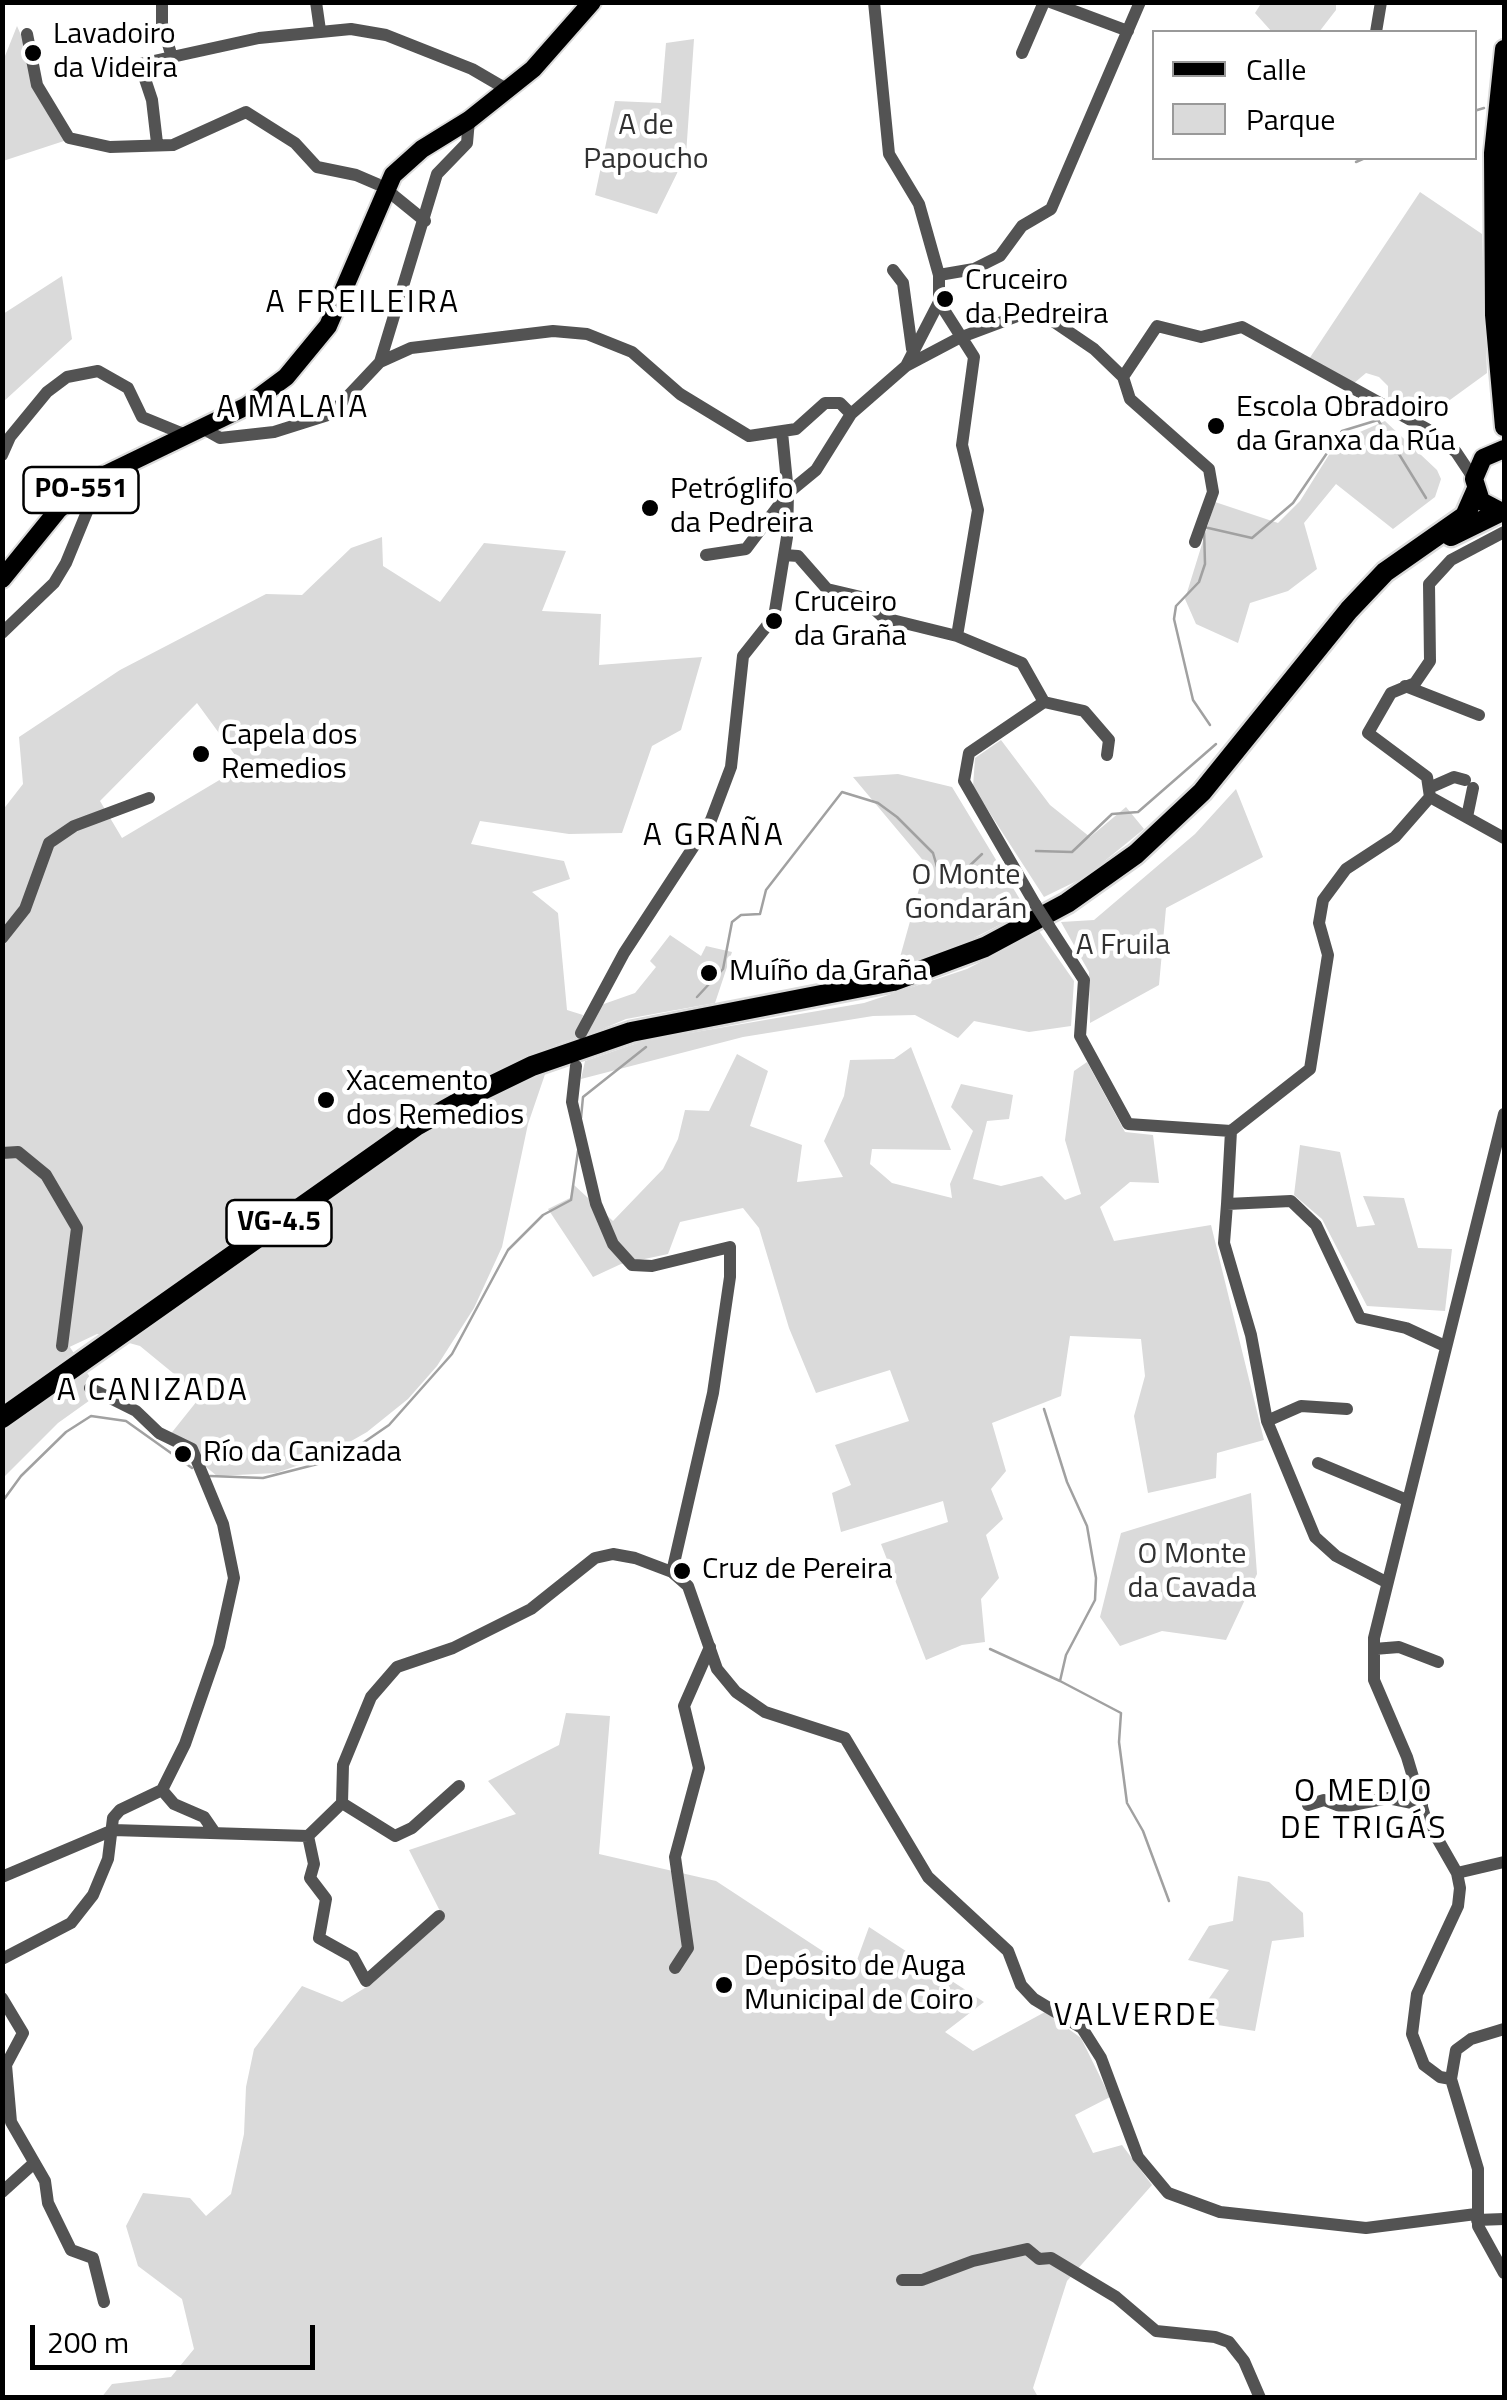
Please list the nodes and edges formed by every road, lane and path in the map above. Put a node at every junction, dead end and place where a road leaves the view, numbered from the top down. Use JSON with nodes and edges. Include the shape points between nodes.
{"nodes":[{"id":1,"x":162,"y":2,"type":"edge"},
{"id":2,"x":316,"y":2,"type":"edge"},
{"id":3,"x":592,"y":2,"type":"edge"},
{"id":4,"x":874,"y":2,"type":"edge"},
{"id":5,"x":1047,"y":2,"type":"edge"},
{"id":6,"x":1140,"y":2,"type":"edge"},
{"id":7,"x":1381,"y":2,"type":"edge"},
{"id":8,"x":320,"y":30,"type":"junction"},
{"id":9,"x":1376,"y":30,"type":"edge"},
{"id":10,"x":1128,"y":32,"type":"junction"},
{"id":11,"x":27,"y":34,"type":"dead end"},
{"id":12,"x":1504,"y":49,"type":"edge"},
{"id":13,"x":1022,"y":53,"type":"dead end"},
{"id":14,"x":171,"y":54,"type":"junction"},
{"id":15,"x":508,"y":90,"type":"junction"},
{"id":16,"x":469,"y":120,"type":"junction"},
{"id":17,"x":157,"y":143,"type":"junction"},
{"id":18,"x":377,"y":184,"type":"dead end"},
{"id":19,"x":393,"y":195,"type":"dead end"},
{"id":20,"x":425,"y":221,"type":"junction"},
{"id":21,"x":893,"y":270,"type":"dead end"},
{"id":22,"x":939,"y":275,"type":"junction"},
{"id":23,"x":939,"y":302,"type":"junction"},
{"id":24,"x":392,"y":325,"type":"junction"},
{"id":25,"x":959,"y":338,"type":"junction"},
{"id":26,"x":411,"y":348,"type":"junction"},
{"id":27,"x":912,"y":349,"type":"junction"},
{"id":28,"x":380,"y":362,"type":"junction"},
{"id":29,"x":906,"y":366,"type":"junction"},
{"id":30,"x":1123,"y":377,"type":"junction"},
{"id":31,"x":851,"y":414,"type":"junction"},
{"id":32,"x":1504,"y":426,"type":"edge"},
{"id":33,"x":195,"y":432,"type":"junction"},
{"id":34,"x":782,"y":432,"type":"junction"},
{"id":35,"x":1456,"y":452,"type":"junction"},
{"id":36,"x":1494,"y":453,"type":"edge"},
{"id":37,"x":2,"y":455,"type":"edge"},
{"id":38,"x":90,"y":482,"type":"junction"},
{"id":39,"x":1475,"y":485,"type":"junction"},
{"id":40,"x":788,"y":493,"type":"junction"},
{"id":41,"x":1503,"y":519,"type":"edge"},
{"id":42,"x":1435,"y":540,"type":"junction"},
{"id":43,"x":1195,"y":542,"type":"dead end"},
{"id":44,"x":706,"y":554,"type":"dead end"},
{"id":45,"x":784,"y":556,"type":"junction"},
{"id":46,"x":2,"y":579,"type":"edge"},
{"id":47,"x":2,"y":633,"type":"edge"},
{"id":48,"x":957,"y":636,"type":"junction"},
{"id":49,"x":1404,"y":686,"type":"junction"},
{"id":50,"x":1044,"y":702,"type":"junction"},
{"id":51,"x":1479,"y":714,"type":"dead end"},
{"id":52,"x":1106,"y":755,"type":"dead end"},
{"id":53,"x":1429,"y":792,"type":"junction"},
{"id":54,"x":149,"y":798,"type":"dead end"},
{"id":55,"x":1466,"y":817,"type":"junction"},
{"id":56,"x":1504,"y":838,"type":"edge"},
{"id":57,"x":2,"y":938,"type":"edge"},
{"id":58,"x":581,"y":1033,"type":"dead end"},
{"id":59,"x":576,"y":1066,"type":"dead end"},
{"id":60,"x":1504,"y":1114,"type":"edge"},
{"id":61,"x":1231,"y":1131,"type":"junction"},
{"id":62,"x":2,"y":1152,"type":"edge"},
{"id":63,"x":1227,"y":1204,"type":"junction"},
{"id":64,"x":62,"y":1346,"type":"tunnel mouth"},
{"id":65,"x":1445,"y":1346,"type":"junction"},
{"id":66,"x":95,"y":1353,"type":"junction"},
{"id":67,"x":90,"y":1388,"type":"tunnel mouth"},
{"id":68,"x":1347,"y":1410,"type":"dead end"},
{"id":69,"x":2,"y":1418,"type":"edge"},
{"id":70,"x":1267,"y":1421,"type":"junction"},
{"id":71,"x":2,"y":1432,"type":"edge"},
{"id":72,"x":1318,"y":1463,"type":"dead end"},
{"id":73,"x":1406,"y":1500,"type":"junction"},
{"id":74,"x":672,"y":1572,"type":"junction"},
{"id":75,"x":1386,"y":1582,"type":"junction"},
{"id":76,"x":710,"y":1647,"type":"junction"},
{"id":77,"x":1374,"y":1650,"type":"junction"},
{"id":78,"x":1438,"y":1662,"type":"dead end"},
{"id":79,"x":460,"y":1786,"type":"dead end"},
{"id":80,"x":162,"y":1790,"type":"junction"},
{"id":81,"x":342,"y":1803,"type":"junction"},
{"id":82,"x":1308,"y":1805,"type":"dead end"},
{"id":83,"x":1422,"y":1805,"type":"junction"},
{"id":84,"x":113,"y":1830,"type":"junction"},
{"id":85,"x":215,"y":1833,"type":"junction"},
{"id":86,"x":308,"y":1836,"type":"junction"},
{"id":87,"x":1504,"y":1862,"type":"edge"},
{"id":88,"x":1458,"y":1873,"type":"junction"},
{"id":89,"x":2,"y":1877,"type":"edge"},
{"id":90,"x":440,"y":1916,"type":"dead end"},
{"id":91,"x":2,"y":1959,"type":"edge"},
{"id":92,"x":675,"y":1968,"type":"dead end"},
{"id":93,"x":2,"y":1998,"type":"edge"},
{"id":94,"x":1504,"y":2028,"type":"edge"},
{"id":95,"x":1451,"y":2079,"type":"junction"},
{"id":96,"x":33,"y":2164,"type":"junction"},
{"id":97,"x":2,"y":2192,"type":"edge"},
{"id":98,"x":1476,"y":2217,"type":"junction"},
{"id":99,"x":1504,"y":2218,"type":"edge"},
{"id":100,"x":1504,"y":2273,"type":"edge"},
{"id":101,"x":902,"y":2280,"type":"dead end"},
{"id":102,"x":104,"y":2302,"type":"dead end"},
{"id":103,"x":1260,"y":2398,"type":"edge"}],
"edges":[{"from":1,"to":14,"type":"street"},
{"from":2,"to":8,"type":"street"},
{"from":3,"to":15,"type":"main road","number":"PO-551"},
{"from":4,"to":22,"type":"street","via":[[889,154],[918,204]]},
{"from":5,"to":10,"type":"street"},
{"from":5,"to":13,"type":"street"},
{"from":6,"to":10,"type":"street"},
{"from":7,"to":9,"type":"street"},
{"from":8,"to":14,"type":"street"},
{"from":8,"to":15,"type":"street","via":[[386,35]]},
{"from":10,"to":22,"type":"street","via":[[1051,209],[1022,226],[1000,256]]},
{"from":11,"to":17,"type":"street","via":[[36,85],[68,138],[110,147]]},
{"from":12,"to":32,"type":"main road","via":[[1493,153],[1494,316]]},
{"from":14,"to":17,"type":"street","via":[[138,69],[152,100]]},
{"from":15,"to":16,"type":"main road","number":"PO-551"},
{"from":16,"to":20,"type":"street","via":[[467,143],[437,174]]},
{"from":16,"to":33,"type":"main road","number":"PO-551","via":[[392,176],[345,292],[310,350],[247,406]]},
{"from":17,"to":18,"type":"street","via":[[186,142],[246,112],[295,143],[317,168]]},
{"from":19,"to":20,"type":"street"},
{"from":20,"to":24,"type":"street"},
{"from":21,"to":27,"type":"street","via":[[902,284]]},
{"from":22,"to":23,"type":"street"},
{"from":23,"to":25,"type":"street"},
{"from":23,"to":27,"type":"street"},
{"from":24,"to":26,"type":"street"},
{"from":24,"to":28,"type":"street"},
{"from":25,"to":29,"type":"street"},
{"from":25,"to":30,"type":"street","via":[[1023,314],[1044,315]]},
{"from":25,"to":48,"type":"street","via":[[974,357],[962,445],[978,510]]},
{"from":26,"to":28,"type":"street"},
{"from":26,"to":34,"type":"street","via":[[554,331],[587,334],[632,352],[680,394],[749,436]]},
{"from":27,"to":29,"type":"street"},
{"from":28,"to":33,"type":"street","via":[[331,414],[274,432],[220,438]]},
{"from":29,"to":31,"type":"street"},
{"from":30,"to":35,"type":"street","via":[[1157,326],[1201,337],[1242,327],[1393,407]]},
{"from":30,"to":43,"type":"street","via":[[1130,399],[1209,470],[1213,492]]},
{"from":31,"to":34,"type":"street","via":[[840,403],[825,403],[796,429]]},
{"from":31,"to":40,"type":"street","via":[[816,470]]},
{"from":32,"to":36,"type":"main road"},
{"from":33,"to":37,"type":"street","via":[[142,417],[128,388],[98,371],[68,377],[47,392]]},
{"from":33,"to":38,"type":"main road","number":"PO-551"},
{"from":34,"to":40,"type":"street"},
{"from":35,"to":36,"type":"street"},
{"from":35,"to":39,"type":"street"},
{"from":36,"to":39,"type":"main road"},
{"from":38,"to":46,"type":"main road","number":"PO-551"},
{"from":38,"to":47,"type":"street","via":[[91,502],[60,573]]},
{"from":39,"to":41,"type":"main road","via":[[1481,501]]},
{"from":39,"to":42,"type":"highway","via":[[1464,516]]},
{"from":40,"to":44,"type":"street","via":[[741,552]]},
{"from":40,"to":45,"type":"street"},
{"from":41,"to":42,"type":"highway"},
{"from":41,"to":49,"type":"street","via":[[1428,584],[1430,661],[1415,683]]},
{"from":42,"to":66,"type":"highway","number":"VG-4.5","via":[[1384,572],[1348,610],[1202,792],[1136,854],[1067,903],[986,947],[892,981],[631,1032],[532,1066],[416,1126]]},
{"from":45,"to":48,"type":"street","via":[[798,556],[827,589],[862,598],[884,618]]},
{"from":45,"to":58,"type":"street","via":[[774,617],[743,656],[731,767],[711,820]]},
{"from":48,"to":50,"type":"street","via":[[1022,664]]},
{"from":49,"to":51,"type":"street"},
{"from":49,"to":53,"type":"street","via":[[1391,693],[1368,733],[1427,778]]},
{"from":50,"to":52,"type":"street","via":[[1084,712],[1108,740]]},
{"from":50,"to":61,"type":"street","bridge":true,"via":[[969,754],[964,781],[1084,980],[1080,1036],[1128,1124]]},
{"from":53,"to":55,"type":"street"},
{"from":53,"to":55,"type":"street","via":[[1454,777],[1469,784]]},
{"from":53,"to":61,"type":"street","via":[[1394,837],[1346,869],[1322,900],[1319,922],[1328,955],[1310,1069]]},
{"from":54,"to":57,"type":"street","via":[[49,842],[24,909]]},
{"from":55,"to":56,"type":"street"},
{"from":59,"to":74,"type":"street","via":[[572,1102],[596,1204],[613,1244],[632,1265],[652,1266],[730,1248],[713,1393]]},
{"from":60,"to":65,"type":"street"},
{"from":61,"to":63,"type":"street"},
{"from":62,"to":64,"type":"street","via":[[18,1152],[46,1174],[77,1228]]},
{"from":63,"to":65,"type":"street","via":[[1290,1201],[1316,1224],[1360,1318]]},
{"from":63,"to":70,"type":"street","via":[[1224,1243]]},
{"from":65,"to":73,"type":"street"},
{"from":66,"to":69,"type":"highway","number":"VG-4.5"},
{"from":66,"to":71,"type":"highway"},
{"from":67,"to":80,"type":"street","via":[[192,1450],[223,1524],[234,1578],[214,1663]]},
{"from":68,"to":70,"type":"street","via":[[1301,1406]]},
{"from":70,"to":75,"type":"street","via":[[1315,1537]]},
{"from":72,"to":73,"type":"street"},
{"from":73,"to":75,"type":"street"},
{"from":74,"to":76,"type":"street","via":[[688,1586]]},
{"from":74,"to":81,"type":"street","via":[[635,1558],[595,1558],[531,1609],[453,1648],[396,1667],[370,1697],[344,1765]]},
{"from":75,"to":77,"type":"street"},
{"from":76,"to":92,"type":"street","via":[[684,1706],[700,1768],[676,1857],[688,1948]]},
{"from":76,"to":98,"type":"street","via":[[736,1692],[765,1712],[845,1738],[928,1876],[1008,1952],[1034,1999],[1082,2028],[1101,2058],[1138,2157],[1168,2193],[1220,2212],[1366,2228]]},
{"from":77,"to":78,"type":"street","via":[[1399,1647]]},
{"from":77,"to":83,"type":"street","via":[[1374,1680]]},
{"from":79,"to":81,"type":"street","via":[[395,1836]]},
{"from":80,"to":84,"type":"street","via":[[120,1810]]},
{"from":80,"to":85,"type":"street","via":[[174,1804],[204,1817]]},
{"from":81,"to":86,"type":"street"},
{"from":82,"to":83,"type":"street","via":[[1388,1798]]},
{"from":83,"to":88,"type":"street"},
{"from":84,"to":85,"type":"street"},
{"from":84,"to":89,"type":"street"},
{"from":84,"to":91,"type":"street","via":[[94,1895],[71,1923]]},
{"from":85,"to":86,"type":"street"},
{"from":86,"to":90,"type":"street","via":[[310,1878],[326,1899],[319,1938],[353,1957],[366,1981]]},
{"from":87,"to":88,"type":"street"},
{"from":88,"to":95,"type":"street","via":[[1458,1906],[1417,1994],[1412,2034],[1424,2064]]},
{"from":93,"to":96,"type":"street","via":[[23,2034],[6,2065],[11,2122]]},
{"from":94,"to":95,"type":"street","via":[[1456,2050]]},
{"from":95,"to":98,"type":"street","via":[[1478,2169]]},
{"from":96,"to":97,"type":"street"},
{"from":96,"to":102,"type":"street","via":[[71,2250],[93,2258]]},
{"from":98,"to":99,"type":"street"},
{"from":98,"to":100,"type":"street"},
{"from":101,"to":103,"type":"street","via":[[1027,2250],[1126,2304],[1156,2331],[1229,2342]]}]}
